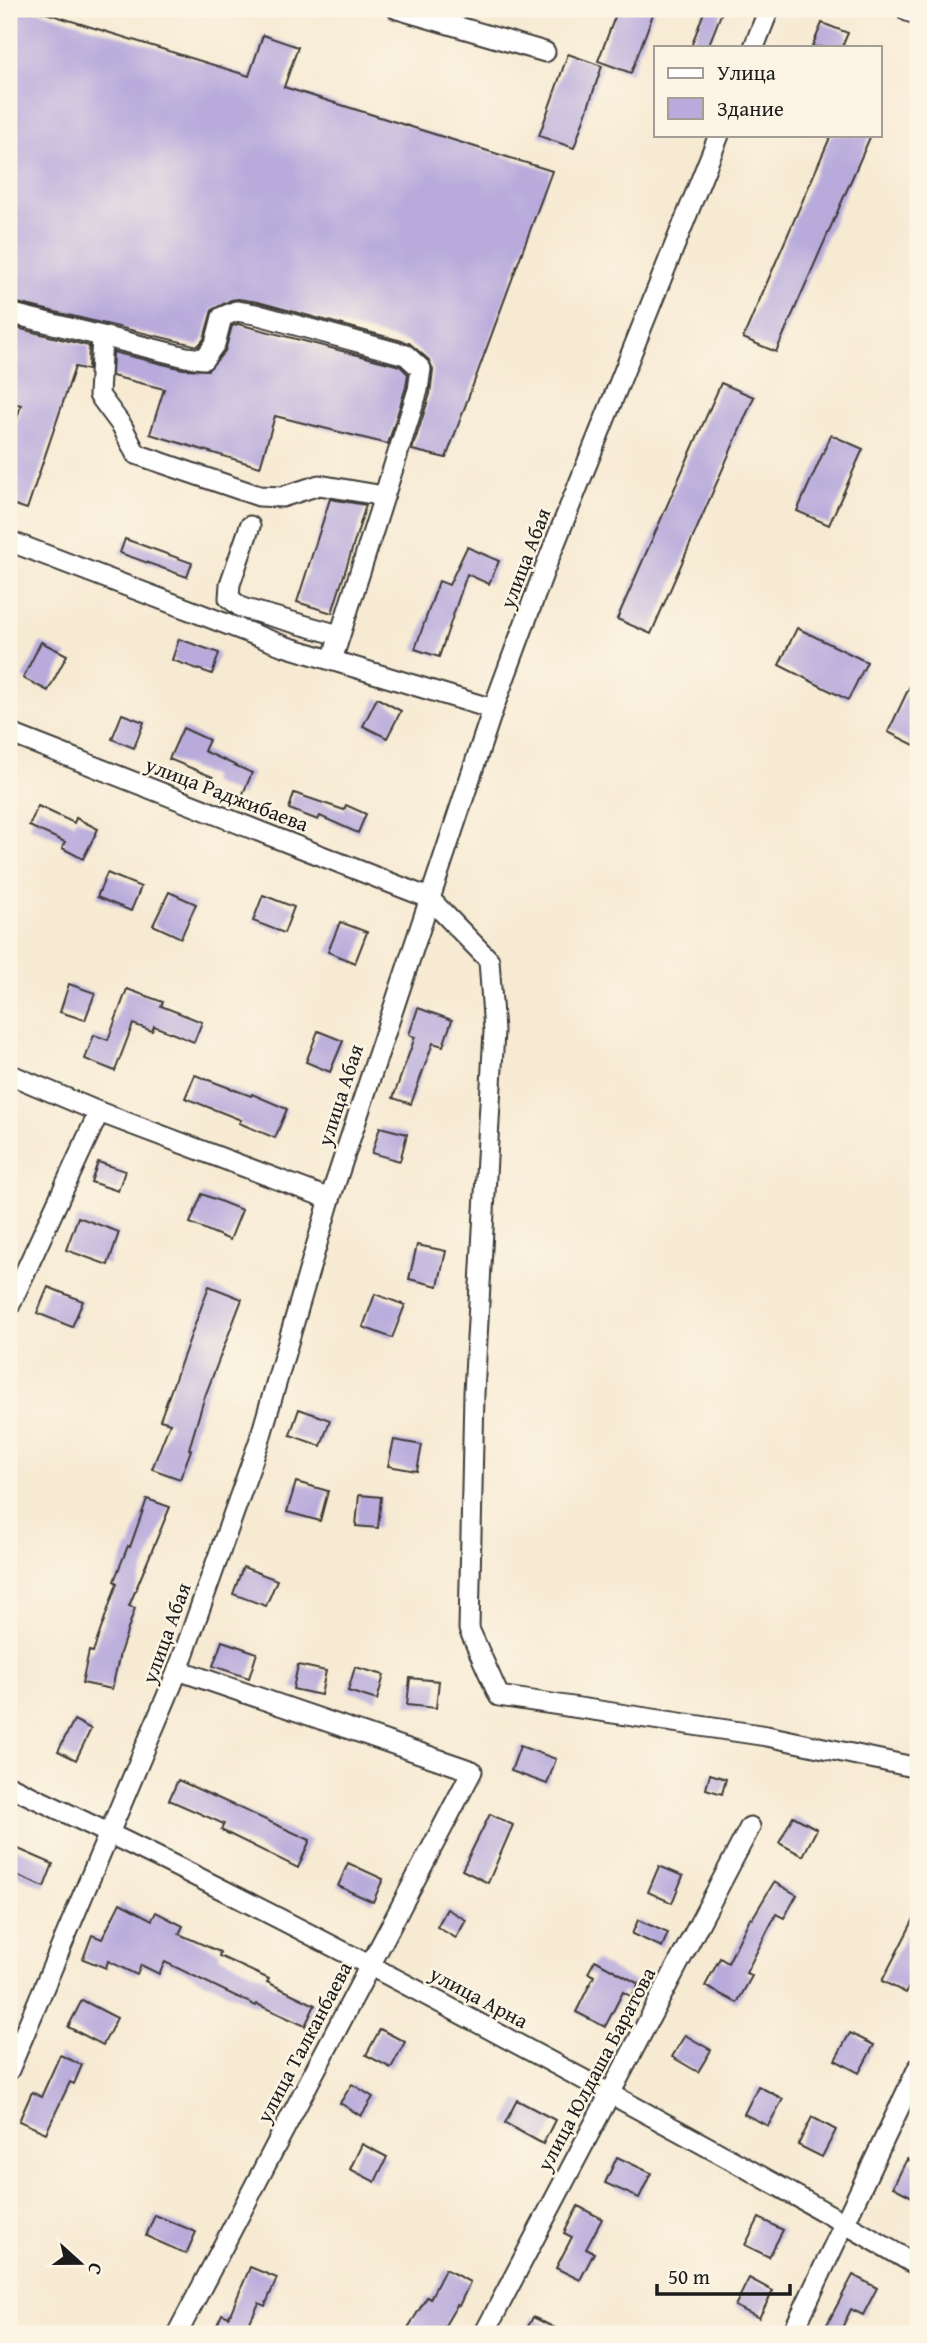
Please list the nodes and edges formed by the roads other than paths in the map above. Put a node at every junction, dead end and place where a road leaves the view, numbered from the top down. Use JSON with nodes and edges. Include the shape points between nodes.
{"nodes":[{"id":1,"x":397,"y":9,"type":"edge"},
{"id":2,"x":769,"y":9,"type":"edge"},
{"id":3,"x":909,"y":9,"type":"edge"},
{"id":4,"x":918,"y":12,"type":"edge"},
{"id":5,"x":754,"y":46,"type":"edge"},
{"id":6,"x":545,"y":52,"type":"dead end"},
{"id":7,"x":719,"y":136,"type":"edge"},
{"id":8,"x":9,"y":313,"type":"edge"},
{"id":9,"x":102,"y":336,"type":"junction"},
{"id":10,"x":384,"y":496,"type":"junction"},
{"id":11,"x":250,"y":526,"type":"dead end"},
{"id":12,"x":9,"y":541,"type":"edge"},
{"id":13,"x":339,"y":635,"type":"junction"},
{"id":14,"x":331,"y":660,"type":"junction"},
{"id":15,"x":493,"y":709,"type":"junction"},
{"id":16,"x":9,"y":733,"type":"edge"},
{"id":17,"x":429,"y":898,"type":"junction"},
{"id":18,"x":9,"y":1074,"type":"edge"},
{"id":19,"x":99,"y":1112,"type":"junction"},
{"id":20,"x":330,"y":1199,"type":"junction"},
{"id":21,"x":9,"y":1307,"type":"edge"},
{"id":22,"x":178,"y":1670,"type":"junction"},
{"id":23,"x":918,"y":1768,"type":"edge"},
{"id":24,"x":9,"y":1786,"type":"edge"},
{"id":25,"x":750,"y":1827,"type":"dead end"},
{"id":26,"x":109,"y":1833,"type":"junction"},
{"id":27,"x":370,"y":1965,"type":"junction"},
{"id":28,"x":918,"y":2068,"type":"edge"},
{"id":29,"x":9,"y":2070,"type":"edge"},
{"id":30,"x":609,"y":2092,"type":"junction"},
{"id":31,"x":845,"y":2223,"type":"junction"},
{"id":32,"x":918,"y":2266,"type":"edge"},
{"id":33,"x":177,"y":2334,"type":"edge"},
{"id":34,"x":484,"y":2334,"type":"edge"},
{"id":35,"x":792,"y":2334,"type":"edge"}],
"edges":[{"from":1,"to":6,"type":"street"},
{"from":2,"to":5,"type":"street"},
{"from":3,"to":4,"type":"main road"},
{"from":7,"to":15,"type":"street","name":"улица Абая"},
{"from":8,"to":9,"type":"street"},
{"from":9,"to":10,"type":"street","via":[[99,395],[136,454],[259,496],[282,497],[319,485]]},
{"from":9,"to":10,"type":"street","via":[[204,359],[215,344],[222,317],[236,310],[406,355],[421,369],[418,390]]},
{"from":10,"to":13,"type":"street"},
{"from":11,"to":13,"type":"street","via":[[229,598],[242,608]]},
{"from":12,"to":14,"type":"street"},
{"from":13,"to":14,"type":"street"},
{"from":14,"to":15,"type":"street"},
{"from":15,"to":17,"type":"street","name":"улица Абая"},
{"from":16,"to":17,"type":"street","name":"улица Раджибаева"},
{"from":17,"to":20,"type":"street","name":"улица Абая"},
{"from":17,"to":23,"type":"street","via":[[489,960],[494,1031],[474,1393],[469,1629],[499,1696],[767,1736]]},
{"from":18,"to":19,"type":"street"},
{"from":19,"to":20,"type":"street"},
{"from":19,"to":21,"type":"street"},
{"from":20,"to":22,"type":"street","name":"улица Абая","via":[[259,1442]]},
{"from":22,"to":26,"type":"street","name":"улица Абая"},
{"from":22,"to":27,"type":"street","name":"улица Талканбаева","via":[[472,1771]]},
{"from":24,"to":26,"type":"street","name":"улица Арна"},
{"from":25,"to":30,"type":"street","name":"улица Юлдаша Баратова"},
{"from":26,"to":27,"type":"street","name":"улица Арна"},
{"from":26,"to":29,"type":"street","name":"улица Абая"},
{"from":27,"to":30,"type":"street","name":"улица Арна"},
{"from":27,"to":33,"type":"street","name":"улица Талканбаева"},
{"from":28,"to":31,"type":"street"},
{"from":30,"to":31,"type":"street","name":"улица Арна"},
{"from":30,"to":34,"type":"street","name":"улица Юлдаша Баратова"},
{"from":31,"to":32,"type":"street","name":"улица Арна"},
{"from":31,"to":35,"type":"street"}]}
